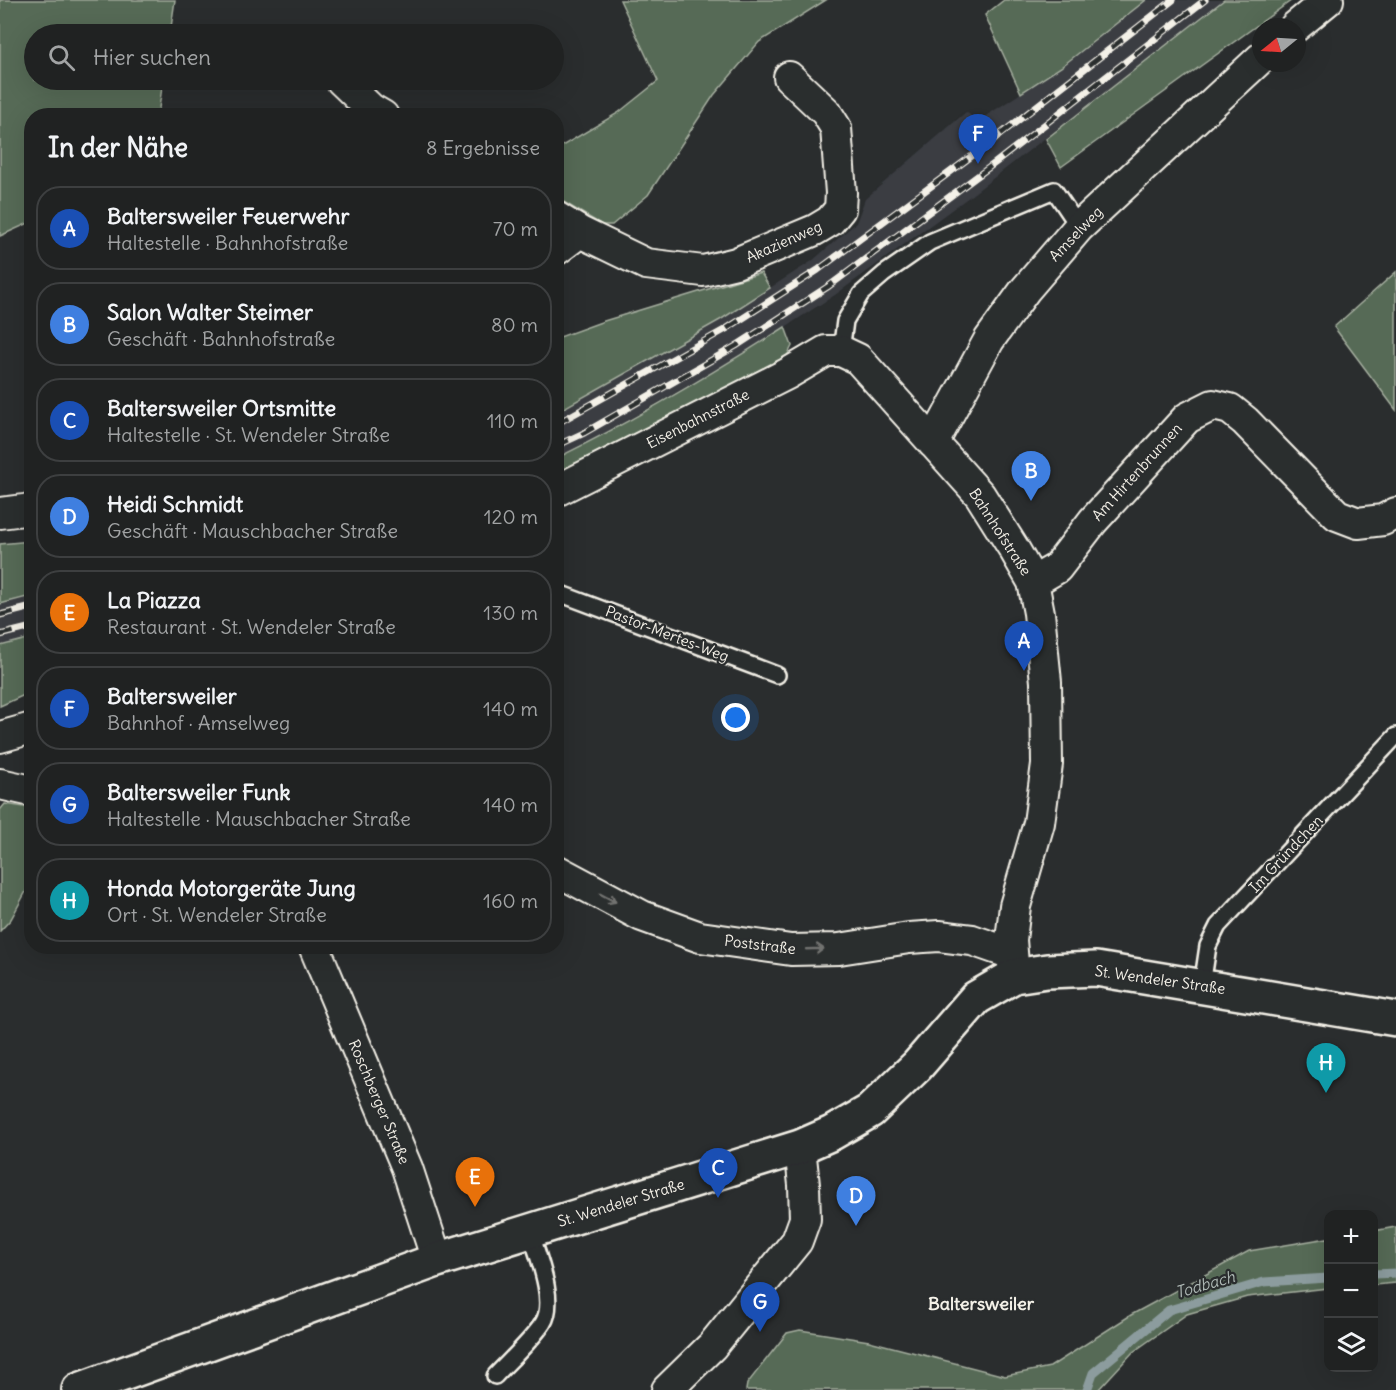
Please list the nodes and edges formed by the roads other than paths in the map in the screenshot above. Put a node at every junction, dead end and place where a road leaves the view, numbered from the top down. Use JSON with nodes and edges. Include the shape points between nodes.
{"nodes":[{"id":1,"x":1328,"y":0,"type":"edge"},
{"id":2,"x":1306,"y":18,"type":"edge"},
{"id":3,"x":1252,"y":66,"type":"edge"},
{"id":4,"x":789,"y":77,"type":"dead end"},
{"id":5,"x":352,"y":90,"type":"edge"},
{"id":6,"x":371,"y":108,"type":"edge"},
{"id":7,"x":568,"y":225,"type":"edge"},
{"id":8,"x":1079,"y":227,"type":"junction"},
{"id":9,"x":841,"y":351,"type":"junction"},
{"id":10,"x":933,"y":443,"type":"junction"},
{"id":11,"x":564,"y":487,"type":"edge"},
{"id":12,"x":24,"y":510,"type":"edge"},
{"id":13,"x":0,"y":513,"type":"edge"},
{"id":14,"x":1396,"y":513,"type":"edge"},
{"id":15,"x":1032,"y":582,"type":"junction"},
{"id":16,"x":564,"y":595,"type":"edge"},
{"id":17,"x":777,"y":675,"type":"dead end"},
{"id":18,"x":24,"y":730,"type":"edge"},
{"id":19,"x":1396,"y":736,"type":"edge"},
{"id":20,"x":0,"y":737,"type":"edge"},
{"id":21,"x":0,"y":784,"type":"edge"},
{"id":22,"x":24,"y":789,"type":"edge"},
{"id":23,"x":564,"y":874,"type":"edge"},
{"id":24,"x":317,"y":954,"type":"edge"},
{"id":25,"x":1013,"y":965,"type":"junction"},
{"id":26,"x":1202,"y":986,"type":"junction"},
{"id":27,"x":1396,"y":1019,"type":"edge"},
{"id":28,"x":800,"y":1147,"type":"junction"},
{"id":29,"x":530,"y":1231,"type":"junction"},
{"id":30,"x":437,"y":1260,"type":"junction"},
{"id":31,"x":495,"y":1376,"type":"dead end"},
{"id":32,"x":79,"y":1390,"type":"edge"},
{"id":33,"x":667,"y":1390,"type":"edge"}],
"edges":[{"from":1,"to":2,"type":"street"},
{"from":3,"to":8,"type":"street","name":"Amselweg"},
{"from":4,"to":7,"type":"street","name":"Akazienweg","via":[[826,112],[836,128],[842,193],[840,209],[830,220],[736,263],[703,270],[646,264]]},
{"from":5,"to":6,"type":"street"},
{"from":8,"to":9,"type":"lane","via":[[1054,190],[930,242],[861,294],[845,321]]},
{"from":8,"to":10,"type":"street","name":"Amselweg","via":[[989,340]]},
{"from":9,"to":10,"type":"street","name":"Bahnhofstraße","via":[[858,359]]},
{"from":9,"to":11,"type":"street","name":"Eisenbahnstraße","via":[[826,351]]},
{"from":10,"to":15,"type":"street","name":"Bahnhofstraße","via":[[980,495]]},
{"from":12,"to":13,"type":"street"},
{"from":14,"to":15,"type":"street","name":"Am Hirtenbrunnen","via":[[1383,520],[1358,523],[1336,515],[1245,421],[1230,409],[1213,405],[1186,418],[1093,521],[1057,568]]},
{"from":15,"to":25,"type":"street","name":"Bahnhofstraße","via":[[1046,682],[1047,764],[1039,823],[1015,906]]},
{"from":16,"to":17,"type":"lane","name":"Pastor-Mertes-Weg"},
{"from":18,"to":20,"type":"street"},
{"from":19,"to":26,"type":"lane","name":"Im Gründchen","via":[[1218,926],[1208,946]]},
{"from":21,"to":22,"type":"street"},
{"from":23,"to":25,"type":"street","name":"Poststraße","one_way":true,"via":[[642,916],[700,937],[791,950],[839,949],[939,936],[972,940]]},
{"from":24,"to":30,"type":"street","name":"Roschberger Straße","via":[[407,1168]]},
{"from":25,"to":26,"type":"main road","name":"St. Wendeler Straße","via":[[1047,971],[1096,969]]},
{"from":25,"to":28,"type":"main road","name":"St. Wendeler Straße","via":[[976,998],[917,1066],[870,1111]]},
{"from":26,"to":27,"type":"main road","name":"St. Wendeler Straße"},
{"from":28,"to":29,"type":"main road","name":"St. Wendeler Straße"},
{"from":28,"to":33,"type":"street","via":[[805,1219],[796,1241],[712,1346]]},
{"from":29,"to":30,"type":"main road","name":"St. Wendeler Straße"},
{"from":29,"to":31,"type":"lane","via":[[546,1282],[548,1303],[544,1322]]},
{"from":30,"to":32,"type":"main road","name":"St. Wendeler Straße"}]}
